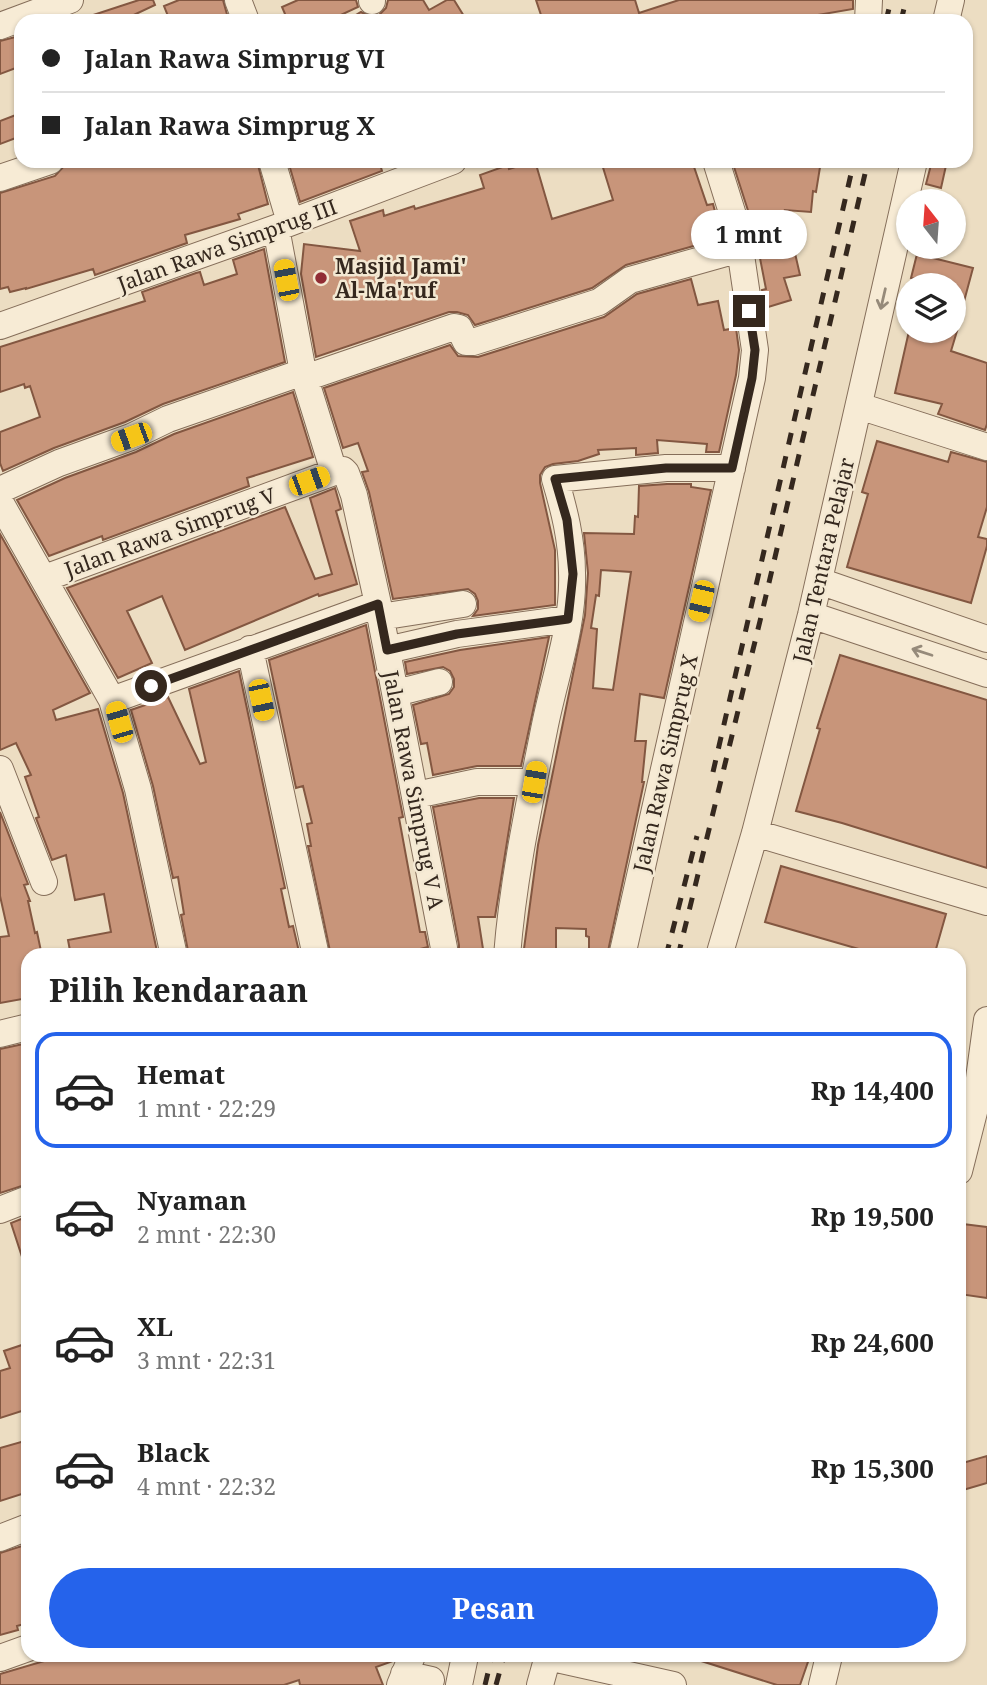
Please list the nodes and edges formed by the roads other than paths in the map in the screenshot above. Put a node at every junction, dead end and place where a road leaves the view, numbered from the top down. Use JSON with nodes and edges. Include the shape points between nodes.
{"nodes":[{"id":1,"x":70,"y":0,"type":"edge"},
{"id":2,"x":32,"y":14,"type":"edge"},
{"id":3,"x":29,"y":168,"type":"edge"},
{"id":4,"x":273,"y":168,"type":"edge"},
{"id":5,"x":434,"y":168,"type":"edge"},
{"id":6,"x":718,"y":168,"type":"edge"},
{"id":7,"x":912,"y":168,"type":"edge"},
{"id":8,"x":0,"y":178,"type":"edge"},
{"id":9,"x":283,"y":225,"type":"junction"},
{"id":10,"x":740,"y":249,"type":"junction"},
{"id":11,"x":0,"y":326,"type":"edge"},
{"id":12,"x":304,"y":375,"type":"junction"},
{"id":13,"x":859,"y":406,"type":"junction"},
{"id":14,"x":987,"y":447,"type":"edge"},
{"id":15,"x":732,"y":468,"type":"junction"},
{"id":16,"x":334,"y":472,"type":"junction"},
{"id":17,"x":0,"y":490,"type":"edge"},
{"id":18,"x":0,"y":502,"type":"edge"},
{"id":19,"x":45,"y":578,"type":"junction"},
{"id":20,"x":819,"y":581,"type":"junction"},
{"id":21,"x":463,"y":604,"type":"dead end"},
{"id":22,"x":379,"y":611,"type":"junction"},
{"id":23,"x":811,"y":615,"type":"junction"},
{"id":24,"x":568,"y":619,"type":"junction"},
{"id":25,"x":987,"y":639,"type":"edge"},
{"id":26,"x":250,"y":649,"type":"junction"},
{"id":27,"x":387,"y":650,"type":"junction"},
{"id":28,"x":987,"y":674,"type":"edge"},
{"id":29,"x":439,"y":682,"type":"dead end"},
{"id":30,"x":396,"y":692,"type":"junction"},
{"id":31,"x":112,"y":700,"type":"junction"},
{"id":32,"x":0,"y":769,"type":"edge"},
{"id":33,"x":534,"y":782,"type":"junction"},
{"id":34,"x":416,"y":795,"type":"junction"},
{"id":35,"x":754,"y":833,"type":"junction"},
{"id":36,"x":44,"y":882,"type":"dead end"},
{"id":37,"x":987,"y":902,"type":"edge"},
{"id":38,"x":172,"y":948,"type":"edge"},
{"id":39,"x":314,"y":948,"type":"edge"},
{"id":40,"x":444,"y":948,"type":"edge"},
{"id":41,"x":508,"y":948,"type":"edge"},
{"id":42,"x":624,"y":948,"type":"edge"},
{"id":43,"x":721,"y":948,"type":"edge"},
{"id":44,"x":987,"y":1020,"type":"edge"},
{"id":45,"x":966,"y":1143,"type":"edge"},
{"id":46,"x":21,"y":1530,"type":"edge"},
{"id":47,"x":0,"y":1538,"type":"edge"},
{"id":48,"x":21,"y":1650,"type":"edge"},
{"id":49,"x":0,"y":1658,"type":"edge"},
{"id":50,"x":465,"y":1662,"type":"edge"},
{"id":51,"x":546,"y":1662,"type":"edge"},
{"id":52,"x":574,"y":1662,"type":"edge"},
{"id":53,"x":828,"y":1662,"type":"edge"},
{"id":54,"x":405,"y":1671,"type":"edge"},
{"id":55,"x":430,"y":1680,"type":"dead end"},
{"id":56,"x":459,"y":1685,"type":"edge"},
{"id":57,"x":540,"y":1685,"type":"edge"},
{"id":58,"x":673,"y":1685,"type":"edge"},
{"id":59,"x":822,"y":1685,"type":"edge"}],
"edges":[{"from":1,"to":2,"type":"street"},
{"from":3,"to":8,"type":"street"},
{"from":4,"to":9,"type":"street"},
{"from":5,"to":9,"type":"street","name":"Jalan Rawa Simprug III"},
{"from":6,"to":10,"type":"street","name":"Jalan Rawa Simprug X"},
{"from":7,"to":13,"type":"street","name":"Jalan Tentara Pelajar","one_way":true},
{"from":9,"to":11,"type":"street","name":"Jalan Rawa Simprug III"},
{"from":9,"to":12,"type":"street"},
{"from":10,"to":12,"type":"street","via":[[630,280],[599,302],[473,342],[466,342],[456,326]]},
{"from":10,"to":15,"type":"street","name":"Jalan Rawa Simprug X","via":[[755,350]]},
{"from":12,"to":16,"type":"street"},
{"from":12,"to":17,"type":"street","via":[[168,419]]},
{"from":13,"to":14,"type":"street"},
{"from":13,"to":20,"type":"street","name":"Jalan Tentara Pelajar"},
{"from":15,"to":24,"type":"street","via":[[666,468],[555,479],[567,520],[573,574]]},
{"from":15,"to":42,"type":"street","name":"Jalan Rawa Simprug X"},
{"from":16,"to":19,"type":"street","name":"Jalan Rawa Simprug V"},
{"from":16,"to":22,"type":"street","name":"Jalan Rawa Simprug V A","via":[[346,473],[354,495]]},
{"from":18,"to":19,"type":"street"},
{"from":19,"to":31,"type":"street"},
{"from":20,"to":23,"type":"street","name":"Jalan Tentara Pelajar"},
{"from":20,"to":25,"type":"street"},
{"from":21,"to":22,"type":"street"},
{"from":22,"to":26,"type":"street"},
{"from":22,"to":27,"type":"street","name":"Jalan Rawa Simprug V A"},
{"from":28,"to":23,"type":"street","one_way":true},
{"from":23,"to":35,"type":"street","name":"Jalan Tentara Pelajar"},
{"from":24,"to":27,"type":"street","via":[[457,634]]},
{"from":24,"to":33,"type":"street"},
{"from":26,"to":31,"type":"street"},
{"from":26,"to":39,"type":"street"},
{"from":27,"to":30,"type":"street","name":"Jalan Rawa Simprug V A"},
{"from":29,"to":30,"type":"street"},
{"from":30,"to":34,"type":"street","name":"Jalan Rawa Simprug V A"},
{"from":31,"to":38,"type":"street","via":[[138,789]]},
{"from":32,"to":36,"type":"street"},
{"from":33,"to":34,"type":"street","via":[[477,782]]},
{"from":33,"to":41,"type":"street","via":[[512,892]]},
{"from":34,"to":40,"type":"street","name":"Jalan Rawa Simprug V A"},
{"from":35,"to":37,"type":"street"},
{"from":35,"to":43,"type":"street","name":"Jalan Tentara Pelajar"},
{"from":44,"to":45,"type":"street"},
{"from":46,"to":47,"type":"street"},
{"from":48,"to":49,"type":"street"},
{"from":50,"to":56,"type":"street"},
{"from":51,"to":57,"type":"street"},
{"from":52,"to":58,"type":"street"},
{"from":53,"to":59,"type":"street"},
{"from":54,"to":55,"type":"street"}]}
